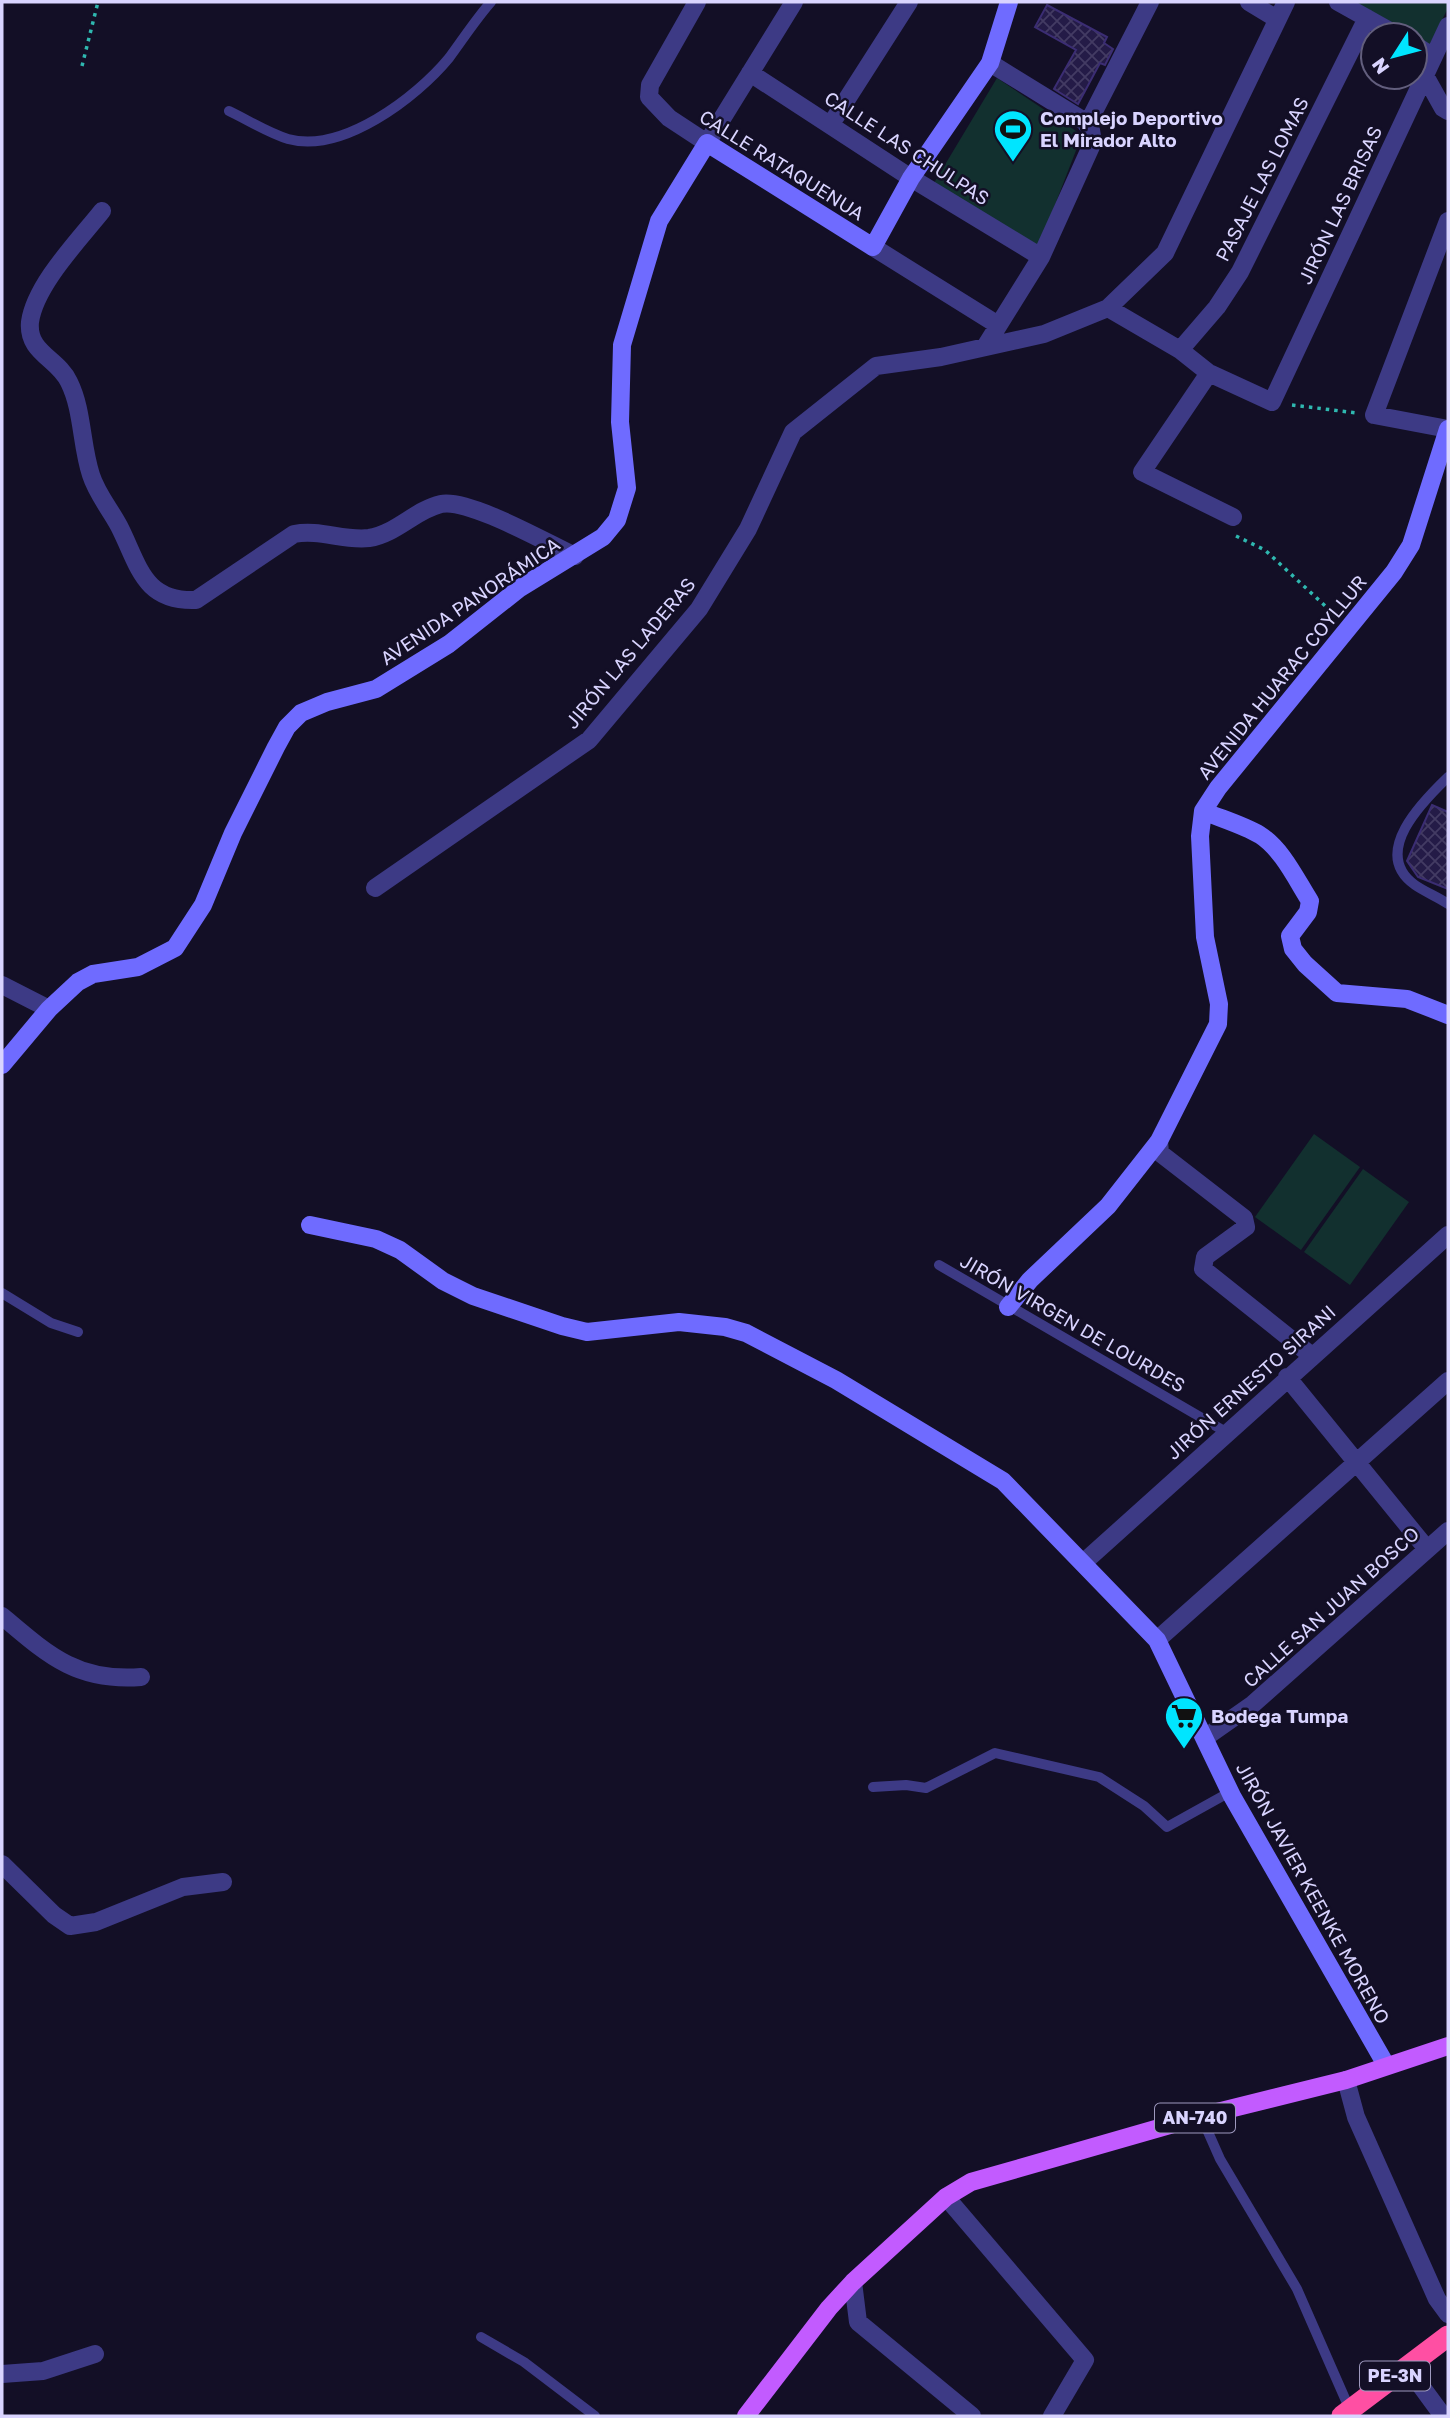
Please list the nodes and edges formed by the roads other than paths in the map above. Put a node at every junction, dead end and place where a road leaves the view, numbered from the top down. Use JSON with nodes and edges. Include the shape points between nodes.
{"nodes":[{"id":1,"x":491,"y":2,"type":"edge"},
{"id":2,"x":697,"y":2,"type":"edge"},
{"id":3,"x":909,"y":2,"type":"edge"},
{"id":4,"x":1009,"y":2,"type":"edge"},
{"id":5,"x":1150,"y":2,"type":"edge"},
{"id":6,"x":1249,"y":2,"type":"edge"},
{"id":7,"x":1286,"y":2,"type":"edge"},
{"id":8,"x":1338,"y":2,"type":"edge"},
{"id":9,"x":790,"y":3,"type":"edge"},
{"id":10,"x":1367,"y":18,"type":"junction"},
{"id":11,"x":1277,"y":19,"type":"junction"},
{"id":12,"x":1372,"y":21,"type":"edge"},
{"id":13,"x":1448,"y":26,"type":"edge"},
{"id":14,"x":1429,"y":53,"type":"edge"},
{"id":15,"x":1432,"y":55,"type":"junction"},
{"id":16,"x":1429,"y":62,"type":"edge"},
{"id":17,"x":990,"y":63,"type":"junction"},
{"id":18,"x":750,"y":73,"type":"junction"},
{"id":19,"x":1429,"y":83,"type":"edge"},
{"id":20,"x":1416,"y":91,"type":"edge"},
{"id":21,"x":229,"y":111,"type":"dead end"},
{"id":22,"x":1448,"y":111,"type":"edge"},
{"id":23,"x":831,"y":124,"type":"junction"},
{"id":24,"x":1087,"y":125,"type":"junction"},
{"id":25,"x":707,"y":143,"type":"junction"},
{"id":26,"x":911,"y":178,"type":"junction"},
{"id":27,"x":102,"y":211,"type":"dead end"},
{"id":28,"x":1448,"y":221,"type":"edge"},
{"id":29,"x":873,"y":247,"type":"junction"},
{"id":30,"x":1041,"y":257,"type":"junction"},
{"id":31,"x":1108,"y":308,"type":"junction"},
{"id":32,"x":998,"y":325,"type":"junction"},
{"id":33,"x":985,"y":347,"type":"junction"},
{"id":34,"x":1180,"y":350,"type":"junction"},
{"id":35,"x":1209,"y":373,"type":"junction"},
{"id":36,"x":1448,"y":429,"type":"edge"},
{"id":37,"x":1233,"y":517,"type":"road end"},
{"id":38,"x":575,"y":556,"type":"junction"},
{"id":39,"x":1448,"y":777,"type":"edge"},
{"id":40,"x":1203,"y":811,"type":"junction"},
{"id":41,"x":375,"y":888,"type":"dead end"},
{"id":42,"x":1448,"y":904,"type":"edge"},
{"id":43,"x":2,"y":985,"type":"edge"},
{"id":44,"x":49,"y":1009,"type":"junction"},
{"id":45,"x":1448,"y":1015,"type":"edge"},
{"id":46,"x":2,"y":1065,"type":"edge"},
{"id":47,"x":1159,"y":1141,"type":"junction"},
{"id":48,"x":310,"y":1225,"type":"dead end"},
{"id":49,"x":1448,"y":1235,"type":"edge"},
{"id":50,"x":939,"y":1265,"type":"dead end"},
{"id":51,"x":2,"y":1293,"type":"edge"},
{"id":52,"x":1008,"y":1307,"type":"junction"},
{"id":53,"x":78,"y":1332,"type":"dead end"},
{"id":54,"x":1312,"y":1356,"type":"junction"},
{"id":55,"x":1287,"y":1377,"type":"junction"},
{"id":56,"x":1448,"y":1381,"type":"edge"},
{"id":57,"x":1226,"y":1432,"type":"junction"},
{"id":58,"x":1356,"y":1461,"type":"junction"},
{"id":59,"x":1448,"y":1531,"type":"edge"},
{"id":60,"x":1427,"y":1549,"type":"junction"},
{"id":61,"x":1083,"y":1563,"type":"junction"},
{"id":62,"x":2,"y":1616,"type":"edge"},
{"id":63,"x":1157,"y":1640,"type":"junction"},
{"id":64,"x":141,"y":1676,"type":"dead end"},
{"id":65,"x":1206,"y":1737,"type":"junction"},
{"id":66,"x":873,"y":1787,"type":"dead end"},
{"id":67,"x":1230,"y":1792,"type":"junction"},
{"id":68,"x":2,"y":1864,"type":"edge"},
{"id":69,"x":223,"y":1882,"type":"dead end"},
{"id":70,"x":1448,"y":2046,"type":"edge"},
{"id":71,"x":1385,"y":2065,"type":"junction"},
{"id":72,"x":1346,"y":2080,"type":"junction"},
{"id":73,"x":1201,"y":2116,"type":"junction"},
{"id":74,"x":946,"y":2197,"type":"junction"},
{"id":75,"x":853,"y":2283,"type":"junction"},
{"id":76,"x":1448,"y":2314,"type":"edge"},
{"id":77,"x":1448,"y":2336,"type":"edge"},
{"id":78,"x":481,"y":2337,"type":"dead end"},
{"id":79,"x":95,"y":2354,"type":"dead end"},
{"id":80,"x":1407,"y":2367,"type":"junction"},
{"id":81,"x":2,"y":2374,"type":"edge"},
{"id":82,"x":1346,"y":2413,"type":"edge"},
{"id":83,"x":595,"y":2416,"type":"edge"},
{"id":84,"x":746,"y":2416,"type":"edge"},
{"id":85,"x":972,"y":2416,"type":"edge"},
{"id":86,"x":1052,"y":2416,"type":"edge"},
{"id":87,"x":1443,"y":2416,"type":"edge"}],
"edges":[{"from":1,"to":21,"type":"lane","via":[[447,60],[389,112],[352,132],[318,143],[287,139]]},
{"from":2,"to":25,"type":"street","name":"CALLE RATAQUENUA","via":[[649,85],[649,97],[669,118]]},
{"from":3,"to":23,"type":"street"},
{"from":4,"to":17,"type":"main road"},
{"from":5,"to":24,"type":"street"},
{"from":6,"to":11,"type":"street"},
{"from":7,"to":11,"type":"street","name":"JIRÓN LAS LADERAS"},
{"from":8,"to":10,"type":"street"},
{"from":9,"to":18,"type":"street"},
{"from":10,"to":12,"type":"street"},
{"from":10,"to":34,"type":"street","name":"PASAJE LAS LOMAS","via":[[1240,272]]},
{"from":11,"to":31,"type":"street","name":"JIRÓN LAS LADERAS","via":[[1165,253]]},
{"from":13,"to":15,"type":"street","name":"JIRÓN LAS BRISAS"},
{"from":14,"to":15,"type":"street"},
{"from":15,"to":16,"type":"street","name":"JIRÓN LAS BRISAS"},
{"from":17,"to":24,"type":"street"},
{"from":17,"to":26,"type":"main road"},
{"from":18,"to":23,"type":"street","name":"CALLE LAS CHULPAS"},
{"from":18,"to":25,"type":"street"},
{"from":19,"to":22,"type":"street"},
{"from":20,"to":35,"type":"street","name":"JIRÓN LAS BRISAS","via":[[1272,402]]},
{"from":23,"to":26,"type":"street","name":"CALLE LAS CHULPAS"},
{"from":24,"to":30,"type":"street","via":[[1093,142]]},
{"from":25,"to":29,"type":"main road","name":"CALLE RATAQUENUA"},
{"from":25,"to":38,"type":"main road","name":"AVENIDA PANORÁMICA","via":[[659,221],[622,345],[620,422],[627,488],[617,520],[603,537]]},
{"from":26,"to":29,"type":"main road"},
{"from":26,"to":30,"type":"street","name":"CALLE LAS CHULPAS"},
{"from":27,"to":38,"type":"street","via":[[46,284],[30,320],[30,334],[33,344],[69,382],[91,477],[146,582],[162,595],[179,601],[209,594],[294,534],[310,530],[369,538],[441,504],[474,509]]},
{"from":28,"to":36,"type":"street","via":[[1374,415]]},
{"from":29,"to":32,"type":"street"},
{"from":30,"to":32,"type":"street"},
{"from":31,"to":33,"type":"street","name":"JIRÓN LAS LADERAS","via":[[1044,334]]},
{"from":31,"to":34,"type":"street"},
{"from":32,"to":33,"type":"street"},
{"from":33,"to":41,"type":"street","name":"JIRÓN LAS LADERAS","via":[[876,366],[793,432],[748,529],[699,609],[589,740]]},
{"from":34,"to":35,"type":"street"},
{"from":35,"to":37,"type":"street","via":[[1142,472]]},
{"from":36,"to":40,"type":"main road","name":"AVENIDA HUARAC COYLLUR","via":[[1410,545],[1394,572]]},
{"from":38,"to":44,"type":"main road","name":"AVENIDA PANORÁMICA","via":[[520,588],[449,644],[376,689],[301,713],[287,727],[233,833],[203,905],[175,948],[138,967],[93,974]]},
{"from":39,"to":42,"type":"lane","via":[[1402,831],[1397,852],[1401,870],[1415,885]]},
{"from":40,"to":45,"type":"main road","via":[[1260,836],[1274,848],[1310,901],[1308,912],[1290,936],[1293,949],[1323,983],[1337,993],[1407,999]]},
{"from":40,"to":47,"type":"main road","name":"AVENIDA HUARAC COYLLUR","via":[[1205,937],[1219,1004],[1218,1024]]},
{"from":43,"to":44,"type":"street"},
{"from":44,"to":46,"type":"main road","name":"AVENIDA PANORÁMICA"},
{"from":47,"to":52,"type":"main road","name":"AVENIDA HUARAC COYLLUR","via":[[1108,1206]]},
{"from":47,"to":54,"type":"street","via":[[1160,1153],[1244,1218],[1246,1227],[1205,1257],[1203,1269]]},
{"from":48,"to":61,"type":"main road","name":"JIRÓN JAVIER KEENKE MORENO","via":[[376,1239],[473,1296],[562,1326],[587,1332],[678,1322],[746,1332],[803,1361],[1003,1481]]},
{"from":49,"to":54,"type":"street","name":"JIRÓN ERNESTO SIRANI"},
{"from":50,"to":52,"type":"lane","name":"JIRÓN VIRGEN DE LOURDES"},
{"from":51,"to":53,"type":"lane","via":[[51,1323]]},
{"from":52,"to":57,"type":"lane","name":"JIRÓN VIRGEN DE LOURDES"},
{"from":54,"to":55,"type":"street","name":"JIRÓN ERNESTO SIRANI"},
{"from":55,"to":57,"type":"street","name":"JIRÓN ERNESTO SIRANI"},
{"from":55,"to":58,"type":"street"},
{"from":56,"to":58,"type":"street"},
{"from":57,"to":61,"type":"street","name":"JIRÓN ERNESTO SIRANI"},
{"from":58,"to":60,"type":"street"},
{"from":58,"to":63,"type":"street"},
{"from":59,"to":60,"type":"street","name":"CALLE SAN JUAN BOSCO"},
{"from":60,"to":65,"type":"street","name":"CALLE SAN JUAN BOSCO","via":[[1253,1704]]},
{"from":61,"to":63,"type":"main road","name":"JIRÓN JAVIER KEENKE MORENO"},
{"from":62,"to":64,"type":"street","via":[[50,1657],[74,1669],[115,1679]]},
{"from":63,"to":65,"type":"main road","name":"JIRÓN JAVIER KEENKE MORENO"},
{"from":65,"to":67,"type":"main road","name":"JIRÓN JAVIER KEENKE MORENO"},
{"from":66,"to":67,"type":"lane","via":[[926,1788],[995,1753],[1099,1777],[1167,1827]]},
{"from":67,"to":71,"type":"main road","name":"JIRÓN JAVIER KEENKE MORENO"},
{"from":68,"to":69,"type":"street","via":[[70,1926],[96,1922],[183,1887]]},
{"from":70,"to":71,"type":"main road","number":"AN-740"},
{"from":71,"to":72,"type":"main road","number":"AN-740"},
{"from":72,"to":73,"type":"main road","number":"AN-740"},
{"from":72,"to":76,"type":"street","via":[[1356,2117],[1437,2299]]},
{"from":73,"to":74,"type":"main road","number":"AN-740","via":[[971,2182]]},
{"from":73,"to":82,"type":"lane","via":[[1220,2159],[1297,2289]]},
{"from":74,"to":75,"type":"main road","number":"AN-740"},
{"from":74,"to":86,"type":"street","via":[[1085,2360]]},
{"from":75,"to":84,"type":"main road","number":"AN-740"},
{"from":75,"to":85,"type":"street","via":[[858,2322]]},
{"from":77,"to":80,"type":"highway","number":"PE-3N"},
{"from":78,"to":83,"type":"lane","via":[[524,2362]]},
{"from":79,"to":81,"type":"street","via":[[43,2371]]},
{"from":80,"to":82,"type":"highway","number":"PE-3N"},
{"from":80,"to":87,"type":"street"}]}
